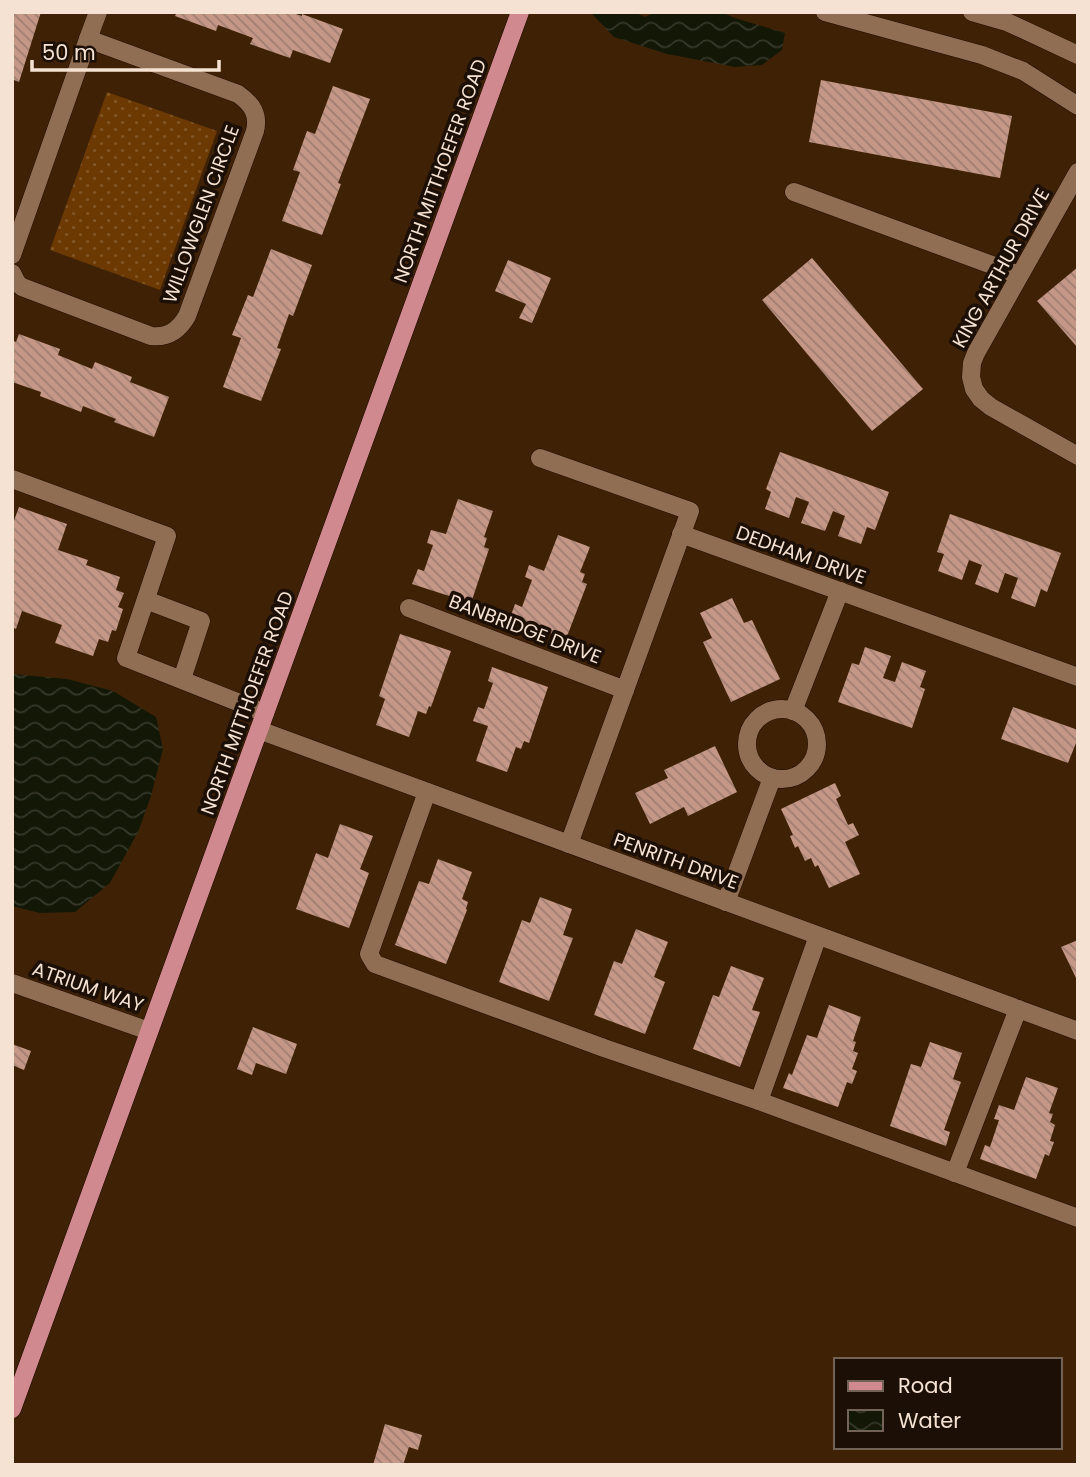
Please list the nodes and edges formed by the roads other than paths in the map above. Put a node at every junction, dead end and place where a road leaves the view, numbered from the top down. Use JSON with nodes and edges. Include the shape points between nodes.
{"nodes":[{"id":1,"x":98,"y":12,"type":"edge"},
{"id":2,"x":520,"y":12,"type":"edge"},
{"id":3,"x":825,"y":12,"type":"edge"},
{"id":4,"x":972,"y":12,"type":"edge"},
{"id":5,"x":89,"y":39,"type":"junction"},
{"id":6,"x":1078,"y":55,"type":"edge"},
{"id":7,"x":1078,"y":106,"type":"edge"},
{"id":8,"x":1078,"y":172,"type":"edge"},
{"id":9,"x":794,"y":192,"type":"dead end"},
{"id":10,"x":12,"y":255,"type":"edge"},
{"id":11,"x":12,"y":273,"type":"edge"},
{"id":12,"x":1019,"y":275,"type":"junction"},
{"id":13,"x":1078,"y":456,"type":"edge"},
{"id":14,"x":540,"y":458,"type":"dead end"},
{"id":15,"x":12,"y":479,"type":"edge"},
{"id":16,"x":681,"y":534,"type":"junction"},
{"id":17,"x":840,"y":592,"type":"junction"},
{"id":18,"x":146,"y":600,"type":"junction"},
{"id":19,"x":409,"y":608,"type":"dead end"},
{"id":20,"x":1078,"y":677,"type":"edge"},
{"id":21,"x":182,"y":679,"type":"junction"},
{"id":22,"x":625,"y":690,"type":"junction"},
{"id":23,"x":793,"y":711,"type":"junction"},
{"id":24,"x":262,"y":722,"type":"junction"},
{"id":25,"x":772,"y":778,"type":"junction"},
{"id":26,"x":427,"y":792,"type":"junction"},
{"id":27,"x":569,"y":845,"type":"junction"},
{"id":28,"x":726,"y":902,"type":"junction"},
{"id":29,"x":818,"y":936,"type":"junction"},
{"id":30,"x":12,"y":983,"type":"edge"},
{"id":31,"x":1018,"y":1009,"type":"junction"},
{"id":32,"x":149,"y":1031,"type":"junction"},
{"id":33,"x":1078,"y":1031,"type":"edge"},
{"id":34,"x":759,"y":1101,"type":"junction"},
{"id":35,"x":954,"y":1173,"type":"junction"},
{"id":36,"x":1078,"y":1217,"type":"edge"},
{"id":37,"x":12,"y":1409,"type":"edge"}],
"edges":[{"from":1,"to":5,"type":"street"},
{"from":2,"to":24,"type":"main road","name":"NORTH MITTHOEFER ROAD"},
{"from":3,"to":7,"type":"street","via":[[982,55],[1023,71]]},
{"from":4,"to":6,"type":"street","via":[[1007,22]]},
{"from":5,"to":10,"type":"street"},
{"from":5,"to":11,"type":"street","name":"WILLOWGLEN CIRCLE","via":[[238,94],[256,113],[255,131],[187,316],[177,330],[151,336],[22,287]]},
{"from":8,"to":12,"type":"street","name":"KING ARTHUR DRIVE"},
{"from":9,"to":12,"type":"street"},
{"from":12,"to":13,"type":"street","name":"KING ARTHUR DRIVE","via":[[973,358],[974,389],[991,407]]},
{"from":14,"to":16,"type":"street","via":[[690,512]]},
{"from":15,"to":18,"type":"street","via":[[167,536]]},
{"from":16,"to":17,"type":"street","name":"DEDHAM DRIVE"},
{"from":16,"to":22,"type":"street"},
{"from":17,"to":20,"type":"street","name":"DEDHAM DRIVE"},
{"from":17,"to":23,"type":"street"},
{"from":18,"to":21,"type":"street","via":[[201,621]]},
{"from":18,"to":21,"type":"street","name":"PENRITH DRIVE","via":[[126,658]]},
{"from":19,"to":22,"type":"street","name":"BANBRIDGE DRIVE"},
{"from":21,"to":24,"type":"street","name":"PENRITH DRIVE"},
{"from":22,"to":27,"type":"street"},
{"from":23,"to":25,"type":"street","via":[[804,716],[817,737],[814,760],[796,776]]},
{"from":23,"to":25,"type":"street","via":[[771,710],[753,723],[748,733],[748,755]]},
{"from":24,"to":26,"type":"street","name":"PENRITH DRIVE"},
{"from":24,"to":32,"type":"main road","name":"NORTH MITTHOEFER ROAD"},
{"from":25,"to":28,"type":"street"},
{"from":26,"to":27,"type":"street","name":"PENRITH DRIVE"},
{"from":26,"to":34,"type":"street","via":[[369,954],[375,964]]},
{"from":27,"to":28,"type":"street","name":"PENRITH DRIVE"},
{"from":28,"to":29,"type":"street","name":"PENRITH DRIVE"},
{"from":29,"to":31,"type":"street","name":"PENRITH DRIVE"},
{"from":29,"to":34,"type":"street"},
{"from":30,"to":32,"type":"street","name":"ATRIUM WAY"},
{"from":31,"to":33,"type":"street","name":"PENRITH DRIVE"},
{"from":31,"to":35,"type":"street"},
{"from":32,"to":37,"type":"main road","name":"NORTH MITTHOEFER ROAD"},
{"from":34,"to":35,"type":"street"},
{"from":35,"to":36,"type":"street"}]}
